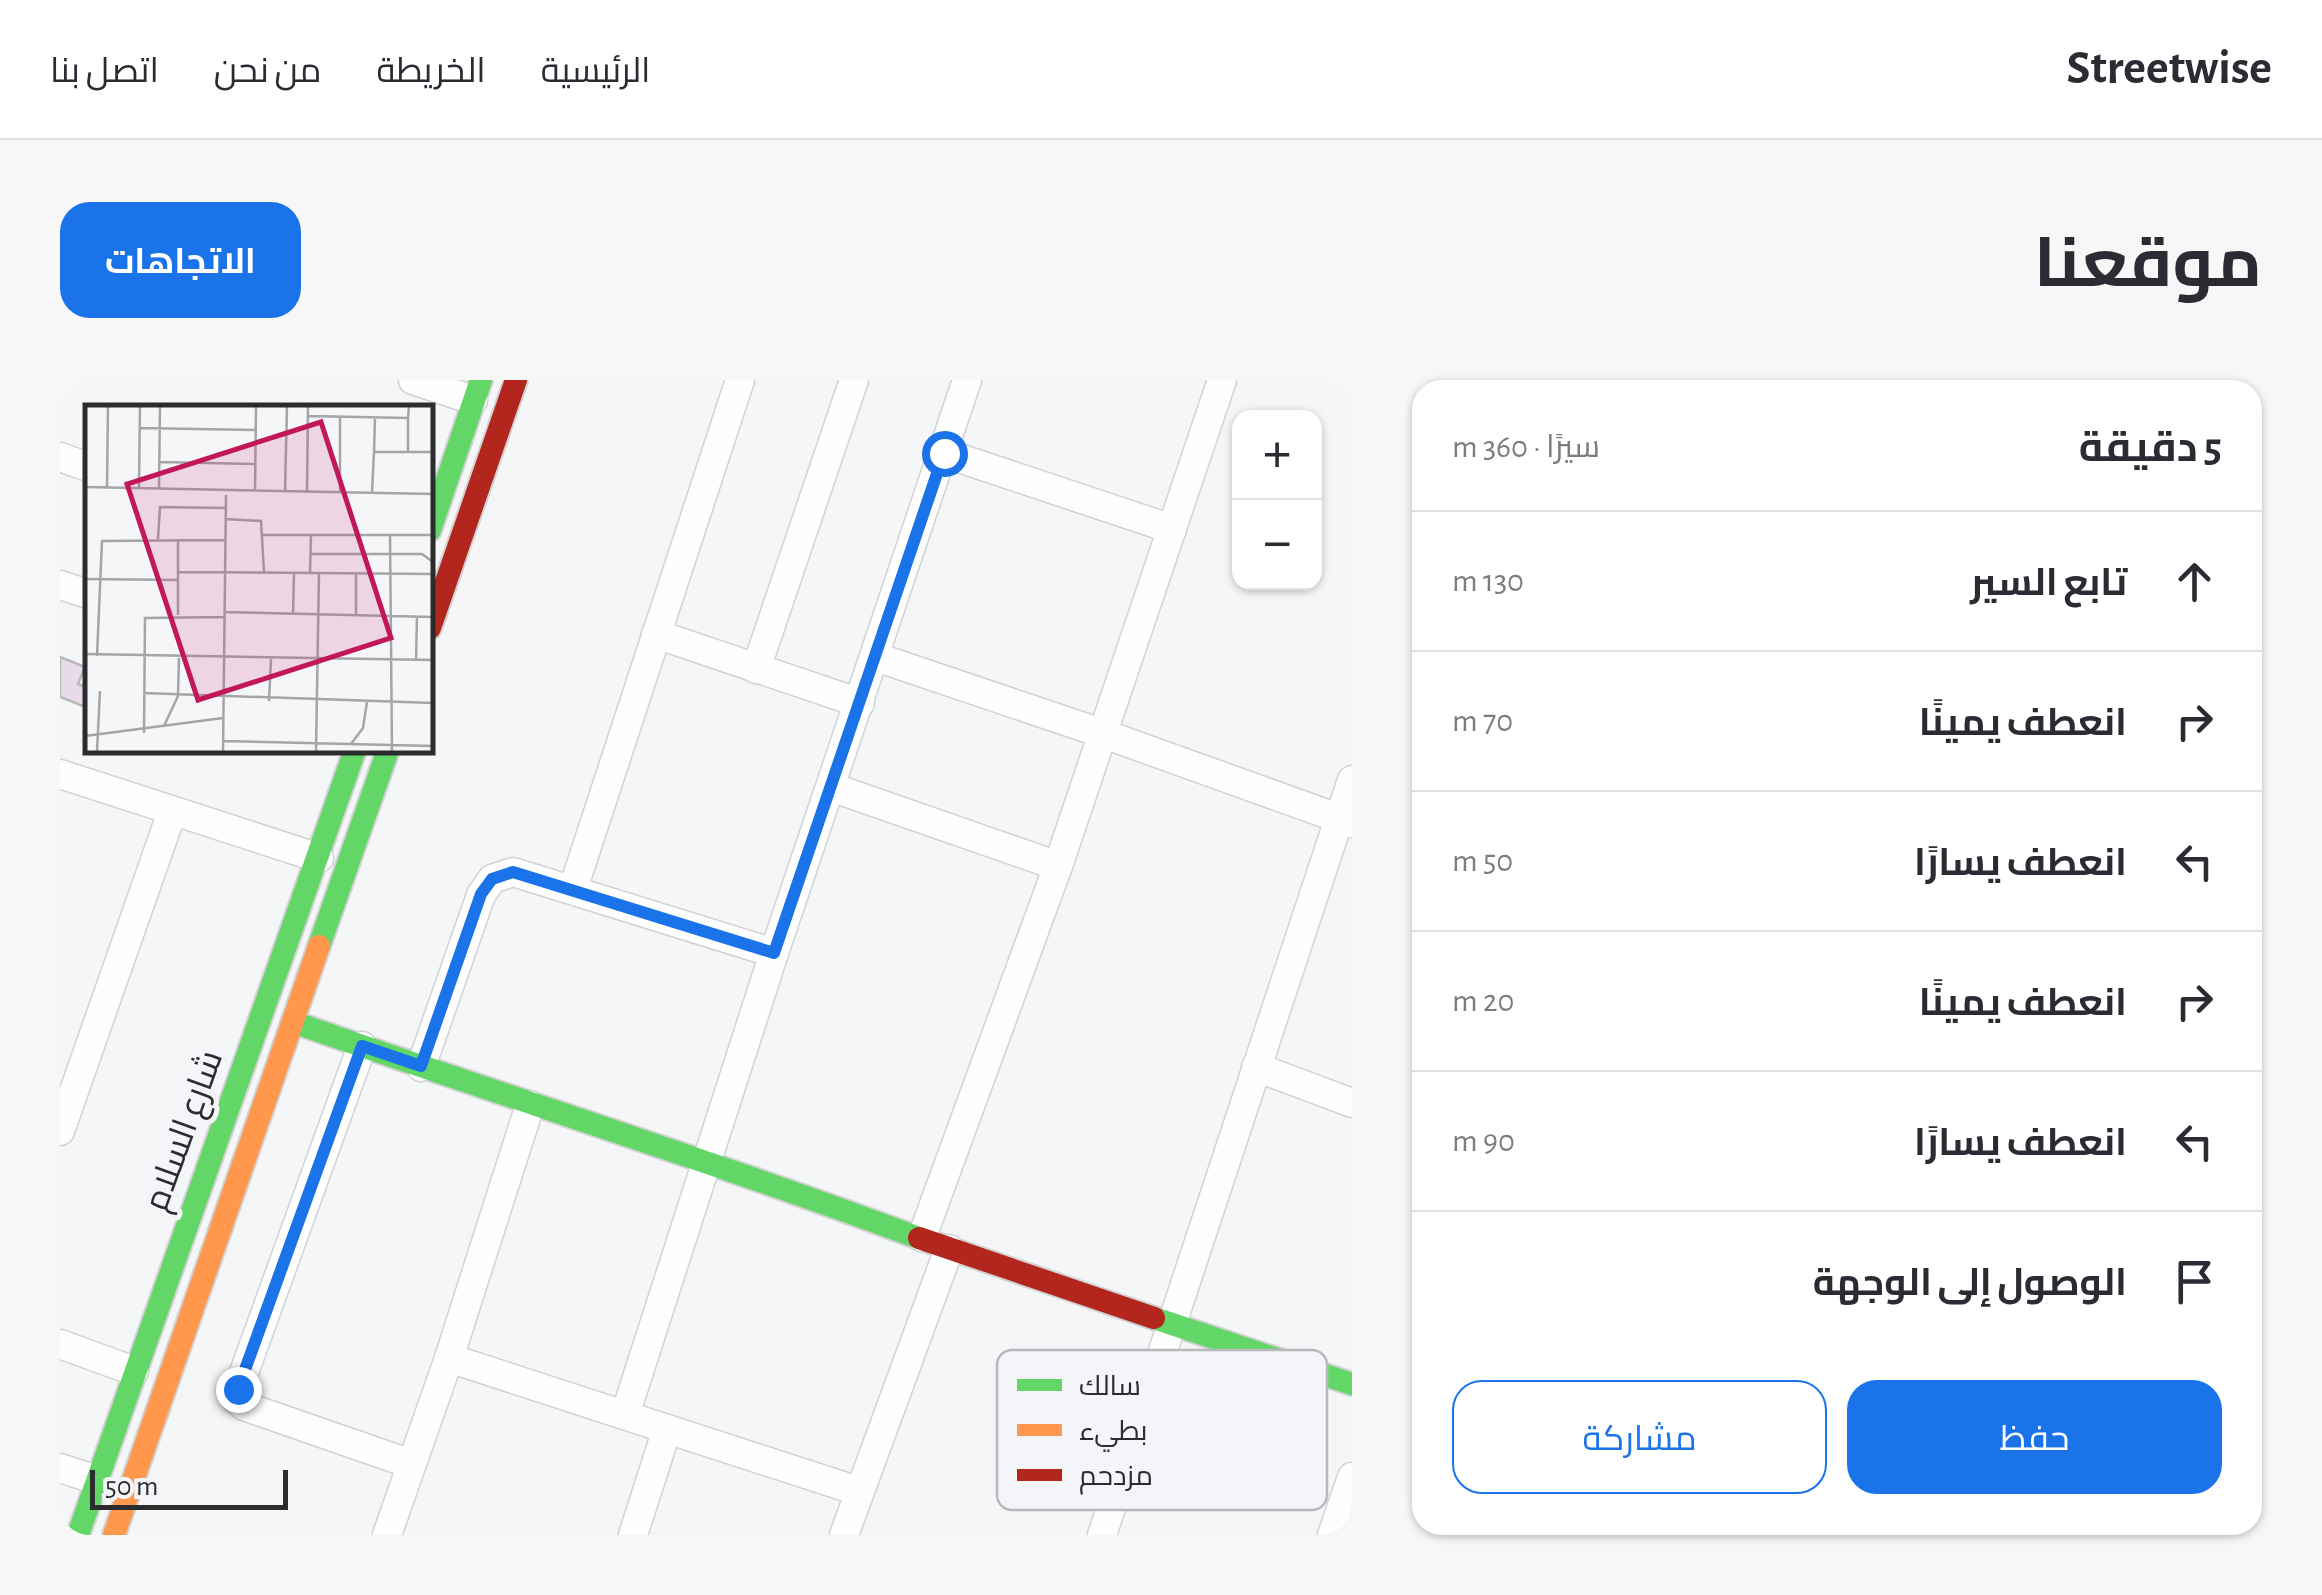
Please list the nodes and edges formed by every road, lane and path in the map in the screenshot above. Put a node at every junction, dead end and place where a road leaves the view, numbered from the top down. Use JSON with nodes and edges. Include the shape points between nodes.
{"nodes":[{"id":1,"x":413,"y":380,"type":"edge"},
{"id":2,"x":516,"y":380,"type":"edge"},
{"id":3,"x":740,"y":380,"type":"edge"},
{"id":4,"x":854,"y":380,"type":"edge"},
{"id":5,"x":967,"y":380,"type":"edge"},
{"id":6,"x":1222,"y":380,"type":"edge"},
{"id":7,"x":477,"y":390,"type":"edge"},
{"id":8,"x":944,"y":453,"type":"junction"},
{"id":9,"x":60,"y":457,"type":"edge"},
{"id":10,"x":85,"y":465,"type":"edge"},
{"id":11,"x":432,"y":524,"type":"edge"},
{"id":12,"x":1172,"y":528,"type":"junction"},
{"id":13,"x":60,"y":584,"type":"edge"},
{"id":14,"x":85,"y":593,"type":"edge"},
{"id":15,"x":432,"y":622,"type":"edge"},
{"id":16,"x":656,"y":634,"type":"junction"},
{"id":17,"x":876,"y":658,"type":"junction"},
{"id":18,"x":756,"y":669,"type":"junction"},
{"id":19,"x":860,"y":702,"type":"junction"},
{"id":20,"x":1104,"y":734,"type":"junction"},
{"id":21,"x":354,"y":752,"type":"edge"},
{"id":22,"x":387,"y":752,"type":"edge"},
{"id":23,"x":60,"y":774,"type":"edge"},
{"id":24,"x":1352,"y":780,"type":"edge"},
{"id":25,"x":831,"y":787,"type":"junction"},
{"id":26,"x":172,"y":812,"type":"junction"},
{"id":27,"x":1346,"y":820,"type":"edge"},
{"id":28,"x":319,"y":858,"type":"junction"},
{"id":29,"x":1058,"y":866,"type":"junction"},
{"id":30,"x":573,"y":889,"type":"junction"},
{"id":31,"x":774,"y":953,"type":"junction"},
{"id":32,"x":293,"y":1022,"type":"junction"},
{"id":33,"x":362,"y":1046,"type":"junction"},
{"id":34,"x":421,"y":1066,"type":"junction"},
{"id":35,"x":1256,"y":1066,"type":"junction"},
{"id":36,"x":1352,"y":1103,"type":"edge"},
{"id":37,"x":530,"y":1105,"type":"junction"},
{"id":38,"x":60,"y":1131,"type":"edge"},
{"id":39,"x":708,"y":1160,"type":"junction"},
{"id":40,"x":922,"y":1237,"type":"junction"},
{"id":41,"x":949,"y":1249,"type":"junction"},
{"id":42,"x":1172,"y":1321,"type":"junction"},
{"id":43,"x":60,"y":1344,"type":"edge"},
{"id":44,"x":1163,"y":1350,"type":"edge"},
{"id":45,"x":1255,"y":1350,"type":"edge"},
{"id":46,"x":450,"y":1358,"type":"junction"},
{"id":47,"x":134,"y":1371,"type":"junction"},
{"id":48,"x":1327,"y":1375,"type":"edge"},
{"id":49,"x":1352,"y":1384,"type":"edge"},
{"id":50,"x":625,"y":1415,"type":"junction"},
{"id":51,"x":667,"y":1429,"type":"junction"},
{"id":52,"x":411,"y":1464,"type":"junction"},
{"id":53,"x":60,"y":1468,"type":"edge"},
{"id":54,"x":1352,"y":1477,"type":"edge"},
{"id":55,"x":97,"y":1480,"type":"junction"},
{"id":56,"x":858,"y":1491,"type":"junction"},
{"id":57,"x":1110,"y":1510,"type":"edge"},
{"id":58,"x":78,"y":1535,"type":"edge"},
{"id":59,"x":114,"y":1535,"type":"edge"},
{"id":60,"x":387,"y":1535,"type":"edge"},
{"id":61,"x":633,"y":1535,"type":"edge"},
{"id":62,"x":844,"y":1535,"type":"edge"},
{"id":63,"x":1102,"y":1535,"type":"edge"},
{"id":64,"x":1332,"y":1535,"type":"edge"}],
"edges":[{"from":1,"to":7,"type":"street"},
{"from":2,"to":15,"type":"main road"},
{"from":3,"to":16,"type":"street"},
{"from":4,"to":18,"type":"street"},
{"from":5,"to":8,"type":"street"},
{"from":6,"to":12,"type":"street"},
{"from":7,"to":11,"type":"main road"},
{"from":8,"to":12,"type":"street"},
{"from":8,"to":17,"type":"street"},
{"from":9,"to":10,"type":"street"},
{"from":12,"to":20,"type":"street"},
{"from":13,"to":14,"type":"street"},
{"from":16,"to":18,"type":"street"},
{"from":16,"to":30,"type":"street"},
{"from":17,"to":19,"type":"street"},
{"from":17,"to":20,"type":"street"},
{"from":18,"to":19,"type":"street"},
{"from":19,"to":25,"type":"street"},
{"from":20,"to":27,"type":"street"},
{"from":20,"to":29,"type":"street"},
{"from":21,"to":28,"type":"main road","name":"شارع السلام"},
{"from":22,"to":32,"type":"main road","name":"شارع السلام"},
{"from":23,"to":26,"type":"street"},
{"from":24,"to":27,"type":"street"},
{"from":25,"to":29,"type":"street"},
{"from":25,"to":31,"type":"street"},
{"from":26,"to":28,"type":"street"},
{"from":26,"to":38,"type":"street"},
{"from":27,"to":35,"type":"street"},
{"from":28,"to":47,"type":"main road","name":"شارع السلام"},
{"from":29,"to":40,"type":"street"},
{"from":30,"to":31,"type":"street"},
{"from":30,"to":34,"type":"street","via":[[513,872],[492,879]]},
{"from":31,"to":39,"type":"street"},
{"from":32,"to":33,"type":"main road"},
{"from":32,"to":59,"type":"main road","name":"شارع السلام"},
{"from":33,"to":34,"type":"main road"},
{"from":33,"to":52,"type":"street","via":[[237,1400]]},
{"from":34,"to":37,"type":"main road"},
{"from":35,"to":36,"type":"street"},
{"from":35,"to":42,"type":"street"},
{"from":37,"to":39,"type":"main road"},
{"from":37,"to":46,"type":"street"},
{"from":39,"to":40,"type":"main road"},
{"from":39,"to":50,"type":"street"},
{"from":40,"to":41,"type":"main road"},
{"from":41,"to":42,"type":"main road"},
{"from":41,"to":56,"type":"street"},
{"from":42,"to":44,"type":"street"},
{"from":42,"to":45,"type":"main road"},
{"from":43,"to":47,"type":"street"},
{"from":46,"to":50,"type":"street"},
{"from":46,"to":52,"type":"street"},
{"from":47,"to":55,"type":"main road","name":"شارع السلام"},
{"from":48,"to":49,"type":"main road"},
{"from":50,"to":51,"type":"street"},
{"from":51,"to":56,"type":"street"},
{"from":51,"to":61,"type":"street"},
{"from":52,"to":60,"type":"street"},
{"from":53,"to":55,"type":"street"},
{"from":54,"to":64,"type":"street"},
{"from":55,"to":58,"type":"main road","name":"شارع السلام"},
{"from":56,"to":62,"type":"street"},
{"from":57,"to":63,"type":"street"}]}
